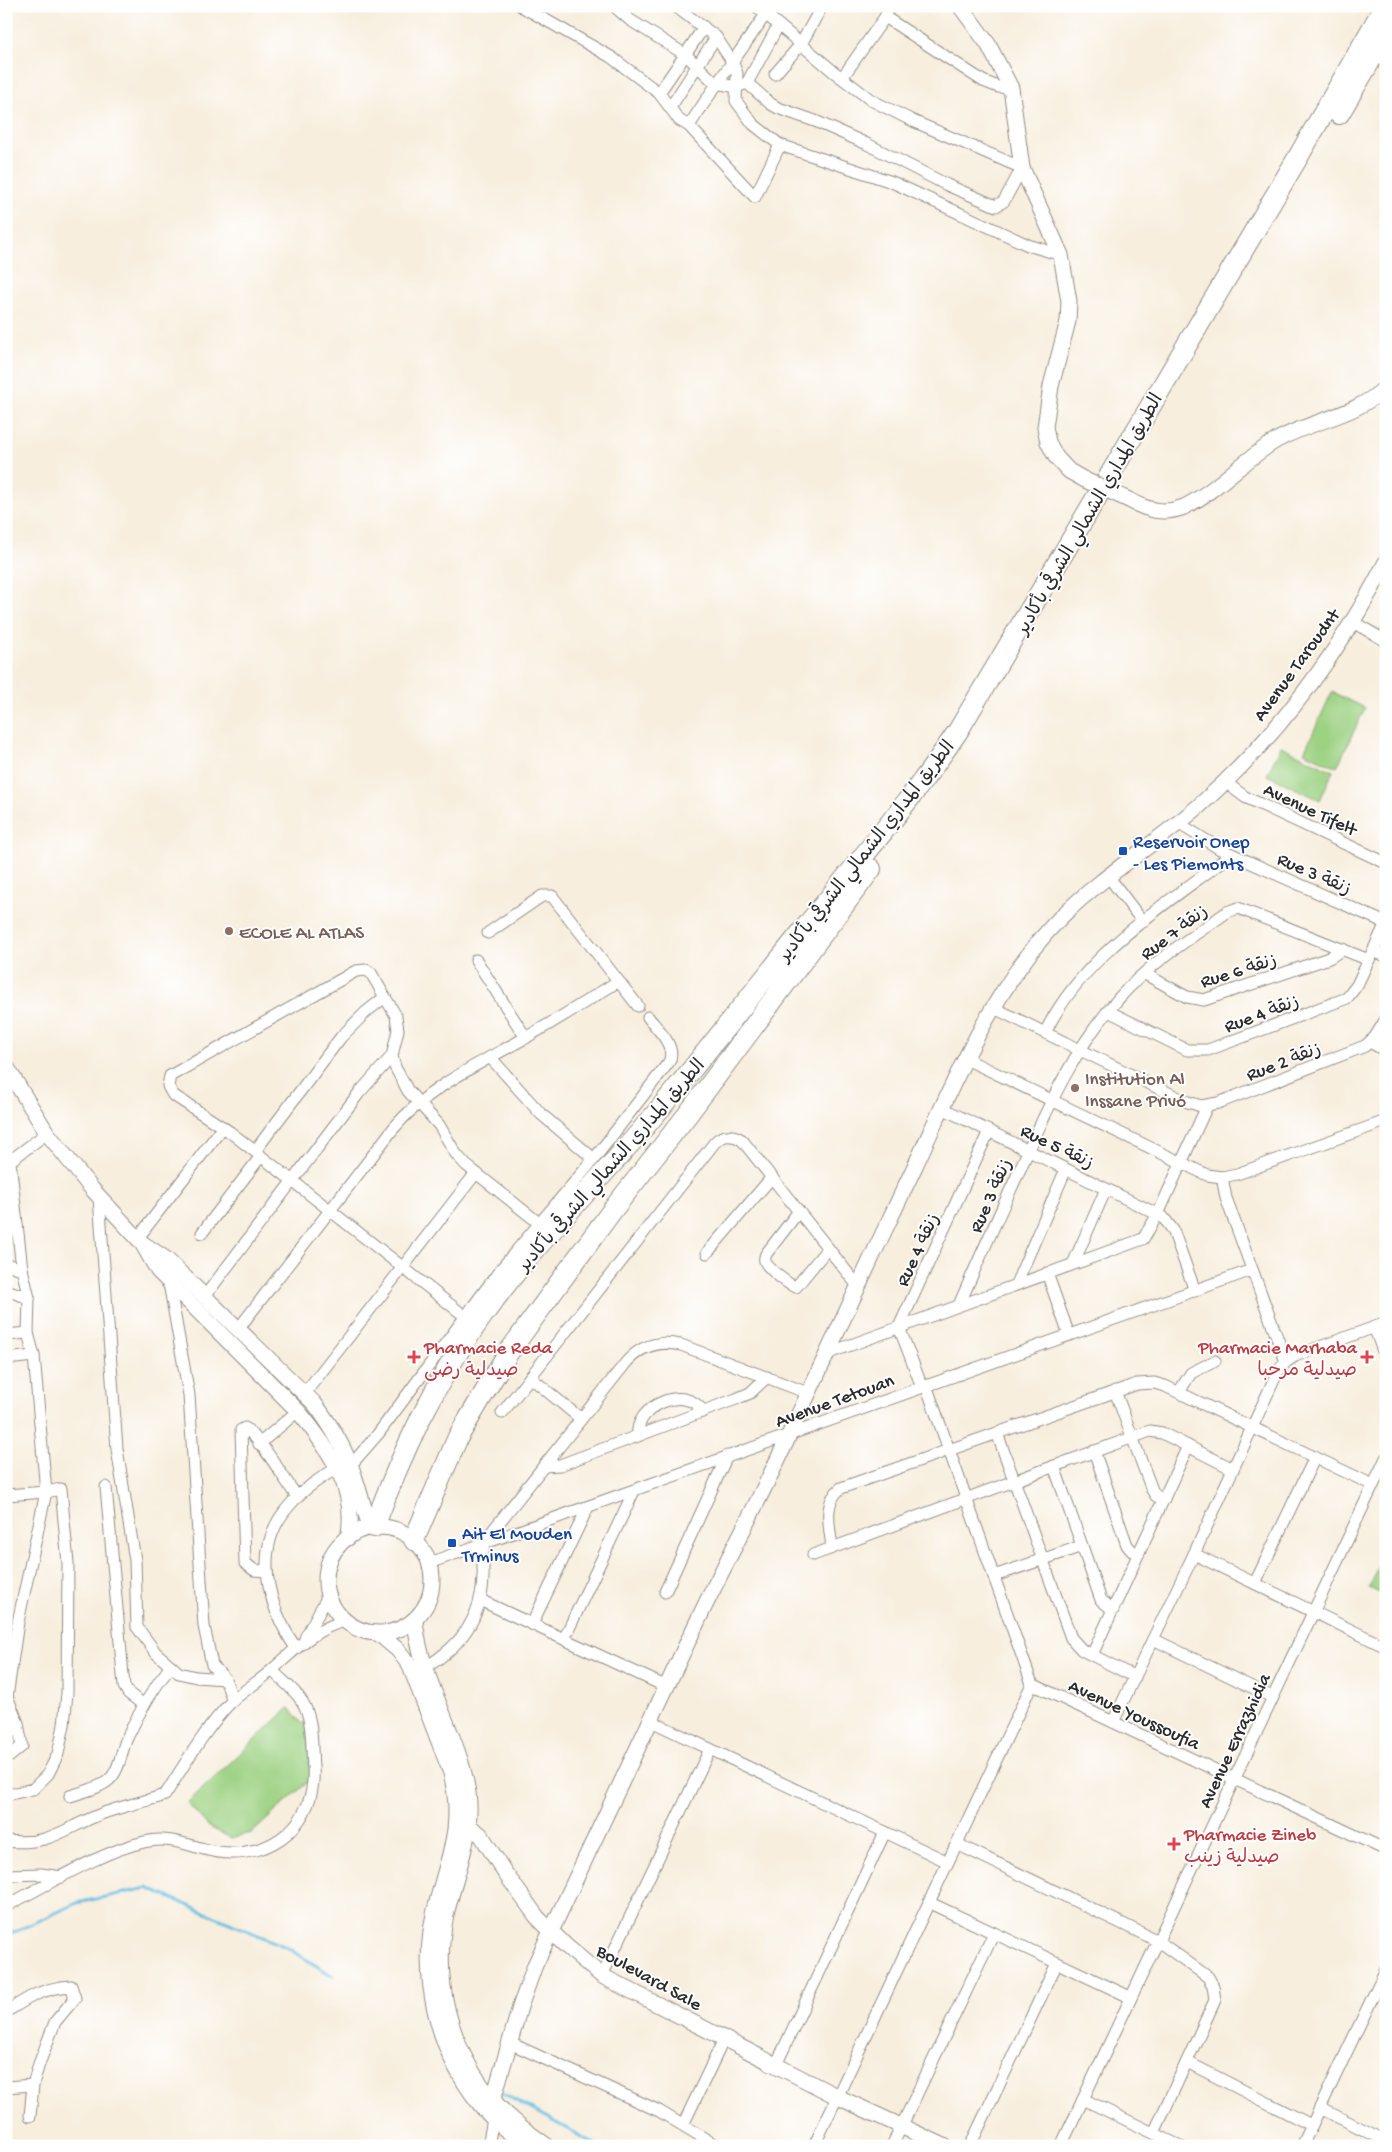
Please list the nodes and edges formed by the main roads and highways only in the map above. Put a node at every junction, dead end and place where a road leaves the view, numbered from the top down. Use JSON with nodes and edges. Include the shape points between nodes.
{"nodes":[{"id":1,"x":1385,"y":6,"type":"edge"},
{"id":2,"x":1386,"y":34,"type":"edge"},
{"id":3,"x":372,"y":1528,"type":"road end"},
{"id":4,"x":414,"y":1540,"type":"road end"}],
"edges":[{"from":1,"to":3,"type":"highway","name":"الطريق المداري الشمالي الشرقي بأكادير","via":[[958,731],[902,810],[723,1031],[650,1120],[516,1272],[483,1315],[451,1361],[424,1410]]},
{"from":2,"to":4,"type":"highway","name":"الطريق المداري الشمالي الشرقي بأكادير","via":[[978,720],[918,808],[508,1353],[458,1437]]}]}
